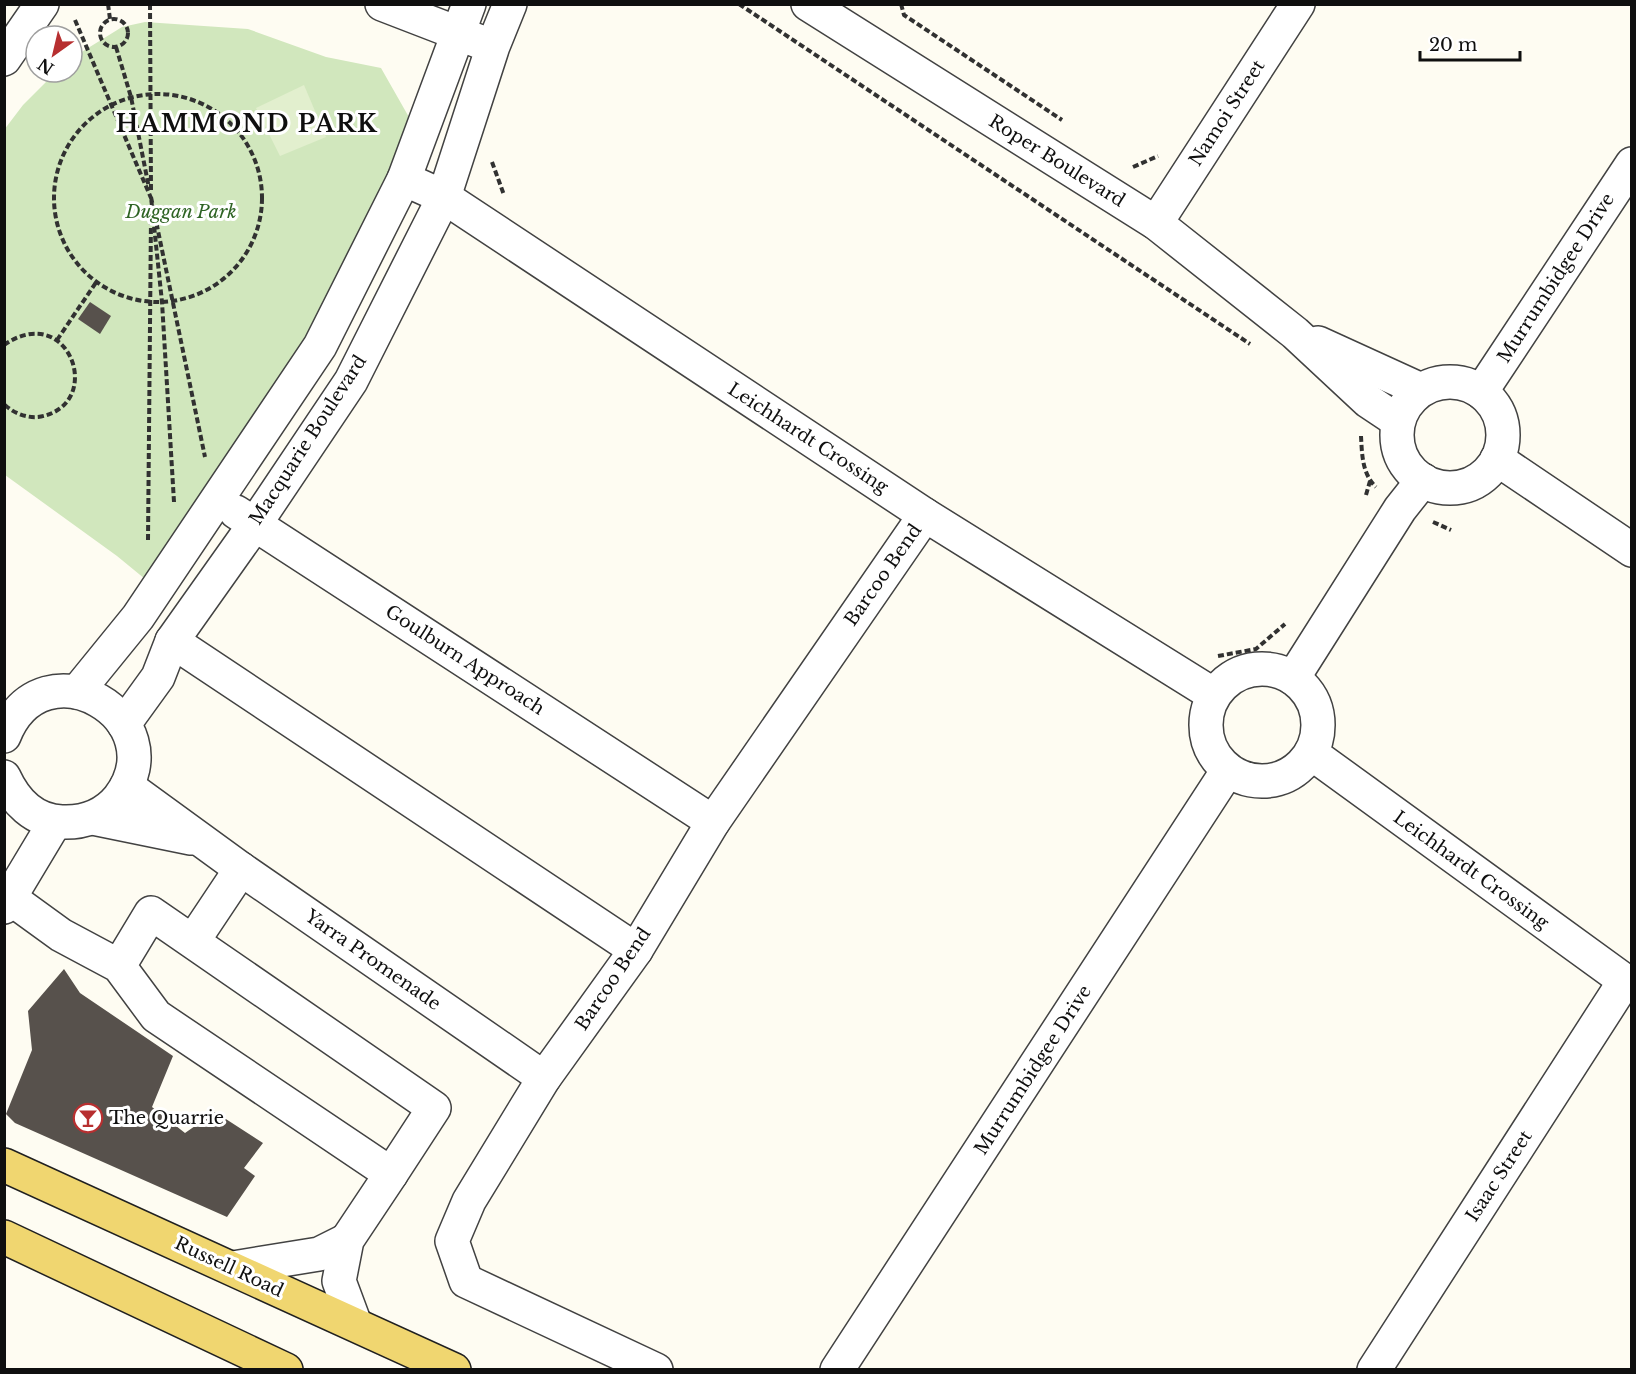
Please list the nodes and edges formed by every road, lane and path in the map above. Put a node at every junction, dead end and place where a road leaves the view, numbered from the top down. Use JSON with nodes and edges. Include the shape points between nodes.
{"nodes":[{"id":1,"x":42,"y":4,"type":"edge"},
{"id":2,"x":108,"y":4,"type":"edge"},
{"id":3,"x":150,"y":4,"type":"edge"},
{"id":4,"x":382,"y":4,"type":"edge"},
{"id":5,"x":510,"y":4,"type":"edge"},
{"id":6,"x":739,"y":4,"type":"edge"},
{"id":7,"x":901,"y":4,"type":"edge"},
{"id":8,"x":1298,"y":4,"type":"edge"},
{"id":9,"x":829,"y":10,"type":"edge"},
{"id":10,"x":110,"y":19,"type":"junction"},
{"id":11,"x":463,"y":19,"type":"edge"},
{"id":12,"x":75,"y":20,"type":"dead end"},
{"id":13,"x":493,"y":46,"type":"junction"},
{"id":14,"x":116,"y":47,"type":"junction"},
{"id":15,"x":4,"y":59,"type":"edge"},
{"id":16,"x":150,"y":93,"type":"junction"},
{"id":17,"x":131,"y":97,"type":"junction"},
{"id":18,"x":111,"y":104,"type":"junction"},
{"id":19,"x":1063,"y":121,"type":"dead end"},
{"id":20,"x":490,"y":156,"type":"dead end"},
{"id":21,"x":1632,"y":164,"type":"edge"},
{"id":22,"x":1132,"y":168,"type":"dead end"},
{"id":23,"x":1186,"y":176,"type":"junction"},
{"id":24,"x":404,"y":178,"type":"junction"},
{"id":25,"x":151,"y":197,"type":"junction"},
{"id":26,"x":444,"y":197,"type":"junction"},
{"id":27,"x":511,"y":201,"type":"dead end"},
{"id":28,"x":1156,"y":223,"type":"junction"},
{"id":29,"x":97,"y":281,"type":"junction"},
{"id":30,"x":173,"y":301,"type":"junction"},
{"id":31,"x":150,"y":302,"type":"junction"},
{"id":32,"x":162,"y":302,"type":"junction"},
{"id":33,"x":1295,"y":333,"type":"junction"},
{"id":34,"x":57,"y":340,"type":"junction"},
{"id":35,"x":4,"y":345,"type":"edge"},
{"id":36,"x":1256,"y":348,"type":"dead end"},
{"id":37,"x":1421,"y":390,"type":"junction"},
{"id":38,"x":1481,"y":392,"type":"junction"},
{"id":39,"x":4,"y":404,"type":"edge"},
{"id":40,"x":1398,"y":421,"type":"junction"},
{"id":41,"x":1497,"y":459,"type":"junction"},
{"id":42,"x":1423,"y":480,"type":"junction"},
{"id":43,"x":1370,"y":481,"type":"dead end"},
{"id":44,"x":212,"y":484,"type":"junction"},
{"id":45,"x":174,"y":503,"type":"dead end"},
{"id":46,"x":1364,"y":504,"type":"dead end"},
{"id":47,"x":925,"y":515,"type":"junction"},
{"id":48,"x":255,"y":524,"type":"junction"},
{"id":49,"x":148,"y":541,"type":"dead end"},
{"id":50,"x":1632,"y":550,"type":"edge"},
{"id":51,"x":1289,"y":620,"type":"dead end"},
{"id":52,"x":172,"y":641,"type":"junction"},
{"id":53,"x":1210,"y":654,"type":"dead end"},
{"id":54,"x":1293,"y":678,"type":"junction"},
{"id":55,"x":77,"y":692,"type":"junction"},
{"id":56,"x":1214,"y":695,"type":"junction"},
{"id":57,"x":17,"y":699,"type":"edge"},
{"id":58,"x":124,"y":724,"type":"junction"},
{"id":59,"x":4,"y":736,"type":"edge"},
{"id":60,"x":1311,"y":753,"type":"junction"},
{"id":61,"x":1228,"y":770,"type":"junction"},
{"id":62,"x":127,"y":786,"type":"junction"},
{"id":63,"x":6,"y":790,"type":"edge"},
{"id":64,"x":93,"y":818,"type":"junction"},
{"id":65,"x":55,"y":822,"type":"junction"},
{"id":66,"x":713,"y":822,"type":"junction"},
{"id":67,"x":204,"y":841,"type":"junction"},
{"id":68,"x":241,"y":869,"type":"junction"},
{"id":69,"x":7,"y":902,"type":"edge"},
{"id":70,"x":194,"y":941,"type":"junction"},
{"id":71,"x":636,"y":950,"type":"junction"},
{"id":72,"x":119,"y":966,"type":"junction"},
{"id":73,"x":1628,"y":984,"type":"edge"},
{"id":74,"x":544,"y":1078,"type":"junction"},
{"id":75,"x":4,"y":1165,"type":"edge"},
{"id":76,"x":390,"y":1174,"type":"junction"},
{"id":77,"x":4,"y":1237,"type":"edge"},
{"id":78,"x":347,"y":1240,"type":"junction"},
{"id":79,"x":4,"y":1254,"type":"edge"},
{"id":80,"x":233,"y":1268,"type":"junction"},
{"id":81,"x":100,"y":1282,"type":"junction"},
{"id":82,"x":355,"y":1324,"type":"junction"},
{"id":83,"x":286,"y":1370,"type":"edge"},
{"id":84,"x":454,"y":1370,"type":"edge"},
{"id":85,"x":656,"y":1370,"type":"edge"},
{"id":86,"x":837,"y":1370,"type":"edge"},
{"id":87,"x":1374,"y":1370,"type":"edge"}],
"edges":[{"from":1,"to":15,"type":"street"},
{"from":2,"to":10,"type":"path"},
{"from":3,"to":16,"type":"path"},
{"from":4,"to":11,"type":"street"},
{"from":5,"to":13,"type":"street","name":"Macquarie Boulevard"},
{"from":6,"to":36,"type":"path"},
{"from":7,"to":19,"type":"path","via":[[904,15]]},
{"from":8,"to":23,"type":"street","name":"Namoi Street"},
{"from":9,"to":28,"type":"street","name":"Roper Boulevard"},
{"from":10,"to":14,"type":"path","via":[[99,34],[103,43]]},
{"from":10,"to":14,"type":"path","via":[[124,22],[128,30],[125,44]]},
{"from":11,"to":13,"type":"street"},
{"from":11,"to":24,"type":"street"},
{"from":12,"to":18,"type":"path"},
{"from":13,"to":26,"type":"street","name":"Macquarie Boulevard"},
{"from":14,"to":17,"type":"path"},
{"from":16,"to":17,"type":"path"},
{"from":16,"to":25,"type":"path"},
{"from":16,"to":30,"type":"path","via":[[186,97],[218,112],[244,137],[259,170],[263,205],[254,239],[235,269],[207,290]]},
{"from":17,"to":18,"type":"path"},
{"from":17,"to":25,"type":"path"},
{"from":18,"to":25,"type":"path"},
{"from":18,"to":29,"type":"path","via":[[84,124],[64,151],[54,183],[56,217],[67,249]]},
{"from":20,"to":27,"type":"path","via":[[505,197]]},
{"from":21,"to":38,"type":"street","name":"Murrumbidgee Drive"},
{"from":22,"to":23,"type":"path","via":[[1157,155]]},
{"from":23,"to":28,"type":"street","name":"Namoi Street"},
{"from":24,"to":26,"type":"street","name":"Leichhardt Crossing"},
{"from":24,"to":44,"type":"street","via":[[320,346]]},
{"from":25,"to":30,"type":"path"},
{"from":25,"to":31,"type":"path"},
{"from":25,"to":32,"type":"path"},
{"from":26,"to":47,"type":"street","name":"Leichhardt Crossing"},
{"from":26,"to":48,"type":"street","name":"Macquarie Boulevard","via":[[351,381]]},
{"from":28,"to":33,"type":"street","name":"Roper Boulevard"},
{"from":29,"to":31,"type":"path","via":[[117,294]]},
{"from":29,"to":34,"type":"path"},
{"from":30,"to":32,"type":"path"},
{"from":30,"to":44,"type":"path"},
{"from":31,"to":32,"type":"path"},
{"from":31,"to":49,"type":"path"},
{"from":32,"to":45,"type":"path"},
{"from":33,"to":37,"type":"street","name":"Roper Boulevard"},
{"from":33,"to":40,"type":"street","name":"Roper Boulevard","via":[[1368,401]]},
{"from":34,"to":35,"type":"path","via":[[29,333]]},
{"from":34,"to":39,"type":"path","via":[[67,349],[75,368],[75,387],[69,399],[53,412],[34,417],[21,415]]},
{"from":37,"to":38,"type":"street","via":[[1451,382],[1467,384]]},
{"from":37,"to":40,"type":"street","via":[[1403,409]]},
{"from":38,"to":41,"type":"street","via":[[1499,415],[1503,430]]},
{"from":40,"to":42,"type":"street","via":[[1401,455],[1410,470]]},
{"from":41,"to":42,"type":"street","via":[[1487,473],[1472,483],[1439,486]]},
{"from":41,"to":50,"type":"street"},
{"from":42,"to":54,"type":"street","via":[[1400,509]]},
{"from":43,"to":46,"type":"path"},
{"from":44,"to":48,"type":"street","name":"Goulburn Approach"},
{"from":44,"to":55,"type":"street","via":[[138,617]]},
{"from":47,"to":56,"type":"street","name":"Leichhardt Crossing"},
{"from":47,"to":66,"type":"street","name":"Barcoo Bend"},
{"from":48,"to":52,"type":"street","name":"Macquarie Boulevard"},
{"from":48,"to":66,"type":"street","name":"Goulburn Approach"},
{"from":51,"to":53,"type":"path","via":[[1256,649],[1221,657]]},
{"from":52,"to":58,"type":"street","name":"Macquarie Boulevard","via":[[158,677]]},
{"from":52,"to":71,"type":"street"},
{"from":54,"to":56,"type":"street","via":[[1276,670],[1241,672]]},
{"from":54,"to":60,"type":"street","via":[[1305,689],[1318,720]]},
{"from":55,"to":57,"type":"street"},
{"from":55,"to":58,"type":"street","via":[[112,708]]},
{"from":56,"to":61,"type":"street","via":[[1205,727],[1208,744]]},
{"from":57,"to":59,"type":"street","via":[[18,712]]},
{"from":58,"to":62,"type":"street","via":[[133,754]]},
{"from":60,"to":61,"type":"street","via":[[1283,777],[1264,781],[1245,779]]},
{"from":60,"to":73,"type":"street","name":"Leichhardt Crossing"},
{"from":61,"to":86,"type":"street","name":"Murrumbidgee Drive"},
{"from":62,"to":64,"type":"street","via":[[118,799]]},
{"from":62,"to":67,"type":"street","name":"Yarra Promenade"},
{"from":63,"to":65,"type":"street","via":[[37,815]]},
{"from":64,"to":65,"type":"street"},
{"from":64,"to":67,"type":"street","name":"Yarra Promenade"},
{"from":65,"to":69,"type":"street"},
{"from":66,"to":71,"type":"street","name":"Barcoo Bend"},
{"from":67,"to":68,"type":"street","name":"Yarra Promenade"},
{"from":68,"to":70,"type":"street"},
{"from":68,"to":74,"type":"street","name":"Yarra Promenade"},
{"from":69,"to":72,"type":"street"},
{"from":70,"to":72,"type":"street","via":[[152,913]]},
{"from":70,"to":76,"type":"street","via":[[434,1107]]},
{"from":71,"to":74,"type":"street","name":"Barcoo Bend"},
{"from":72,"to":76,"type":"street","via":[[156,1016]]},
{"from":73,"to":87,"type":"street","name":"Isaac Street"},
{"from":74,"to":85,"type":"street","name":"Barcoo Bend","via":[[469,1201],[452,1241],[466,1281]]},
{"from":75,"to":80,"type":"main road","name":"Russell Road"},
{"from":76,"to":78,"type":"street"},
{"from":77,"to":81,"type":"main road"},
{"from":78,"to":80,"type":"street","via":[[319,1254]]},
{"from":78,"to":82,"type":"street","via":[[339,1281]]},
{"from":79,"to":81,"type":"main road"},
{"from":80,"to":82,"type":"main road","name":"Russell Road"},
{"from":81,"to":83,"type":"main road"},
{"from":82,"to":84,"type":"main road","name":"Russell Road"}]}
